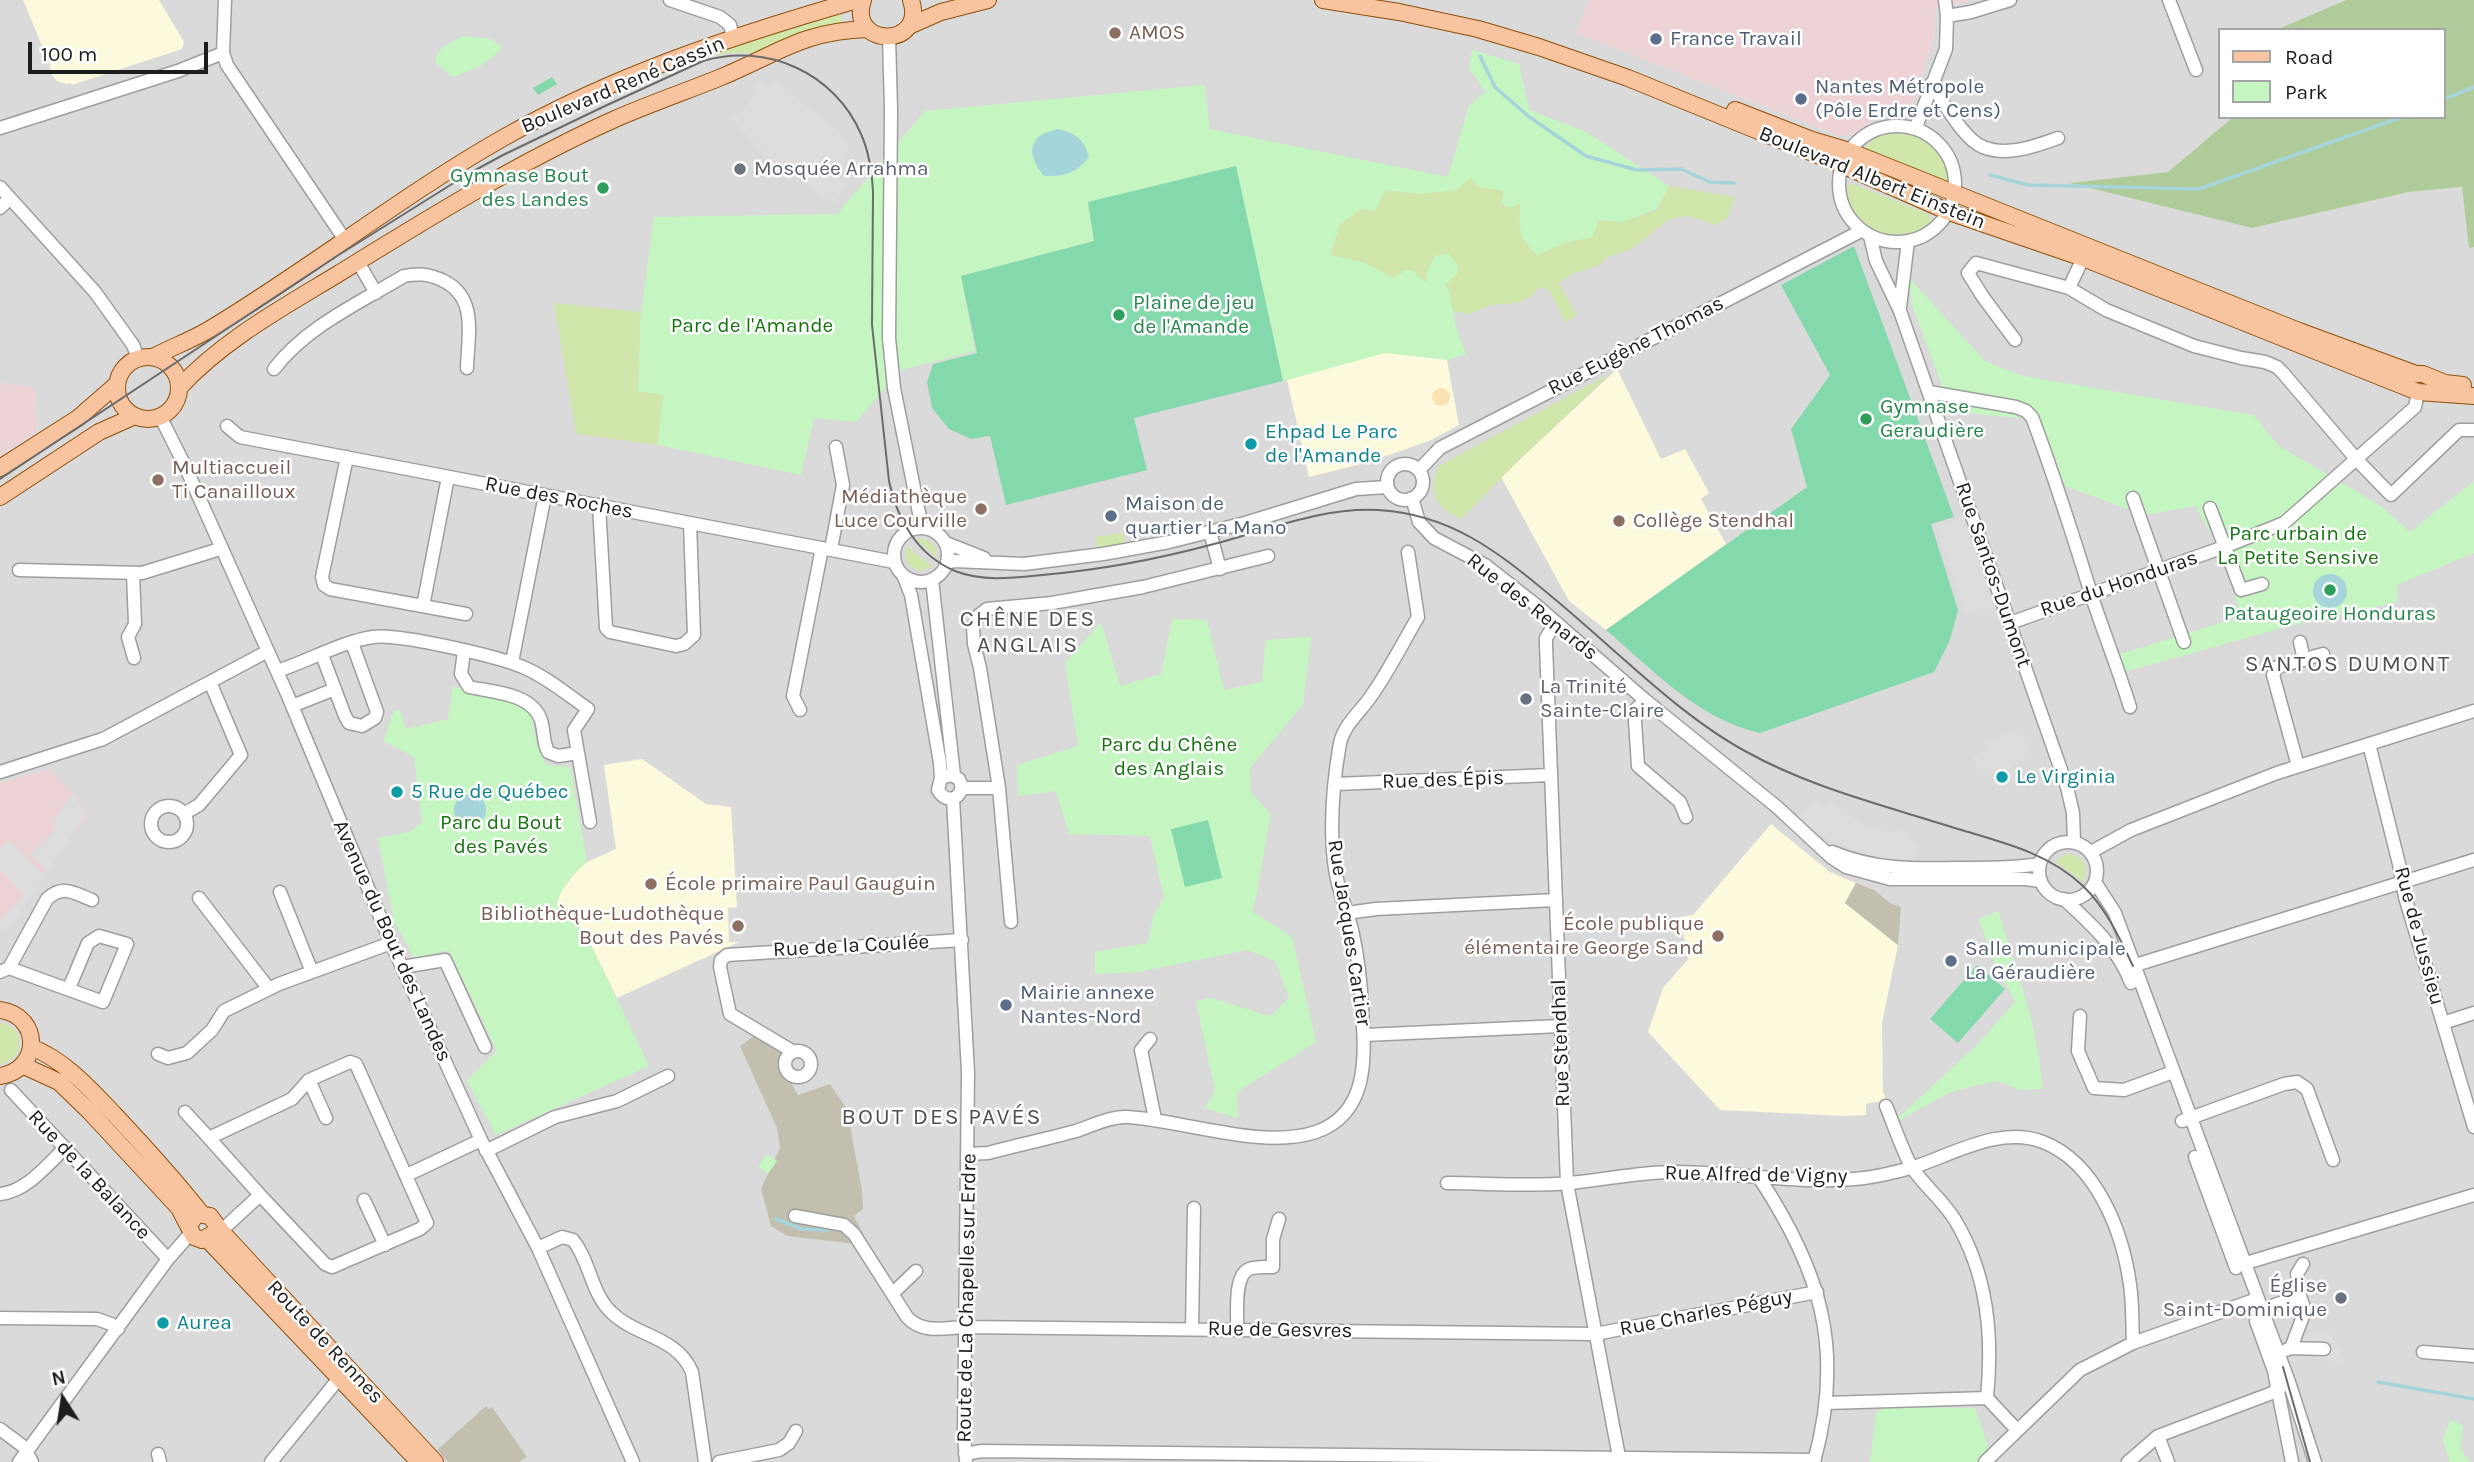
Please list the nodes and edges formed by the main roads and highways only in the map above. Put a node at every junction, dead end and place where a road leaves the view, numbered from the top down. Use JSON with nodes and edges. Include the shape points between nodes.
{"nodes":[{"id":1,"x":857,"y":0,"type":"edge"},
{"id":2,"x":863,"y":0,"type":"edge"},
{"id":3,"x":911,"y":0,"type":"edge"},
{"id":4,"x":988,"y":0,"type":"edge"},
{"id":5,"x":1323,"y":0,"type":"edge"},
{"id":6,"x":1386,"y":0,"type":"edge"},
{"id":7,"x":909,"y":26,"type":"junction"},
{"id":8,"x":868,"y":29,"type":"junction"},
{"id":9,"x":1846,"y":158,"type":"junction"},
{"id":10,"x":146,"y":358,"type":"junction"},
{"id":11,"x":117,"y":384,"type":"junction"},
{"id":12,"x":2419,"y":384,"type":"junction"},
{"id":13,"x":2474,"y":386,"type":"edge"},
{"id":14,"x":179,"y":388,"type":"junction"},
{"id":15,"x":2474,"y":396,"type":"edge"},
{"id":16,"x":135,"y":416,"type":"junction"},
{"id":17,"x":0,"y":468,"type":"edge"},
{"id":18,"x":0,"y":497,"type":"edge"},
{"id":19,"x":0,"y":1010,"type":"edge"},
{"id":20,"x":31,"y":1047,"type":"junction"},
{"id":21,"x":22,"y":1065,"type":"junction"},
{"id":22,"x":0,"y":1076,"type":"edge"},
{"id":23,"x":201,"y":1213,"type":"junction"},
{"id":24,"x":189,"y":1229,"type":"junction"},
{"id":25,"x":214,"y":1231,"type":"junction"},
{"id":26,"x":345,"y":1373,"type":"junction"},
{"id":27,"x":419,"y":1462,"type":"edge"},
{"id":28,"x":435,"y":1462,"type":"edge"}],
"edges":[{"from":1,"to":10,"type":"main road","name":"Boulevard René Cassin","via":[[733,37],[539,119],[446,173],[229,317]]},
{"from":2,"to":8,"type":"main road","via":[[862,16]]},
{"from":3,"to":7,"type":"main road","via":[[914,12]]},
{"from":4,"to":7,"type":"main road"},
{"from":5,"to":9,"type":"main road","name":"Boulevard Albert Einstein","via":[[1478,29],[1539,47]]},
{"from":6,"to":9,"type":"main road","name":"Boulevard Albert Einstein","via":[[1474,19],[1626,66]]},
{"from":7,"to":8,"type":"main road","via":[[889,37]]},
{"from":8,"to":14,"type":"main road","name":"Boulevard René Cassin","via":[[829,32],[792,43],[531,160],[227,344]]},
{"from":9,"to":12,"type":"main road","name":"Boulevard Albert Einstein","via":[[1955,194]]},
{"from":9,"to":12,"type":"main road","name":"Boulevard Albert Einstein","via":[[1949,212]]},
{"from":10,"to":11,"type":"main road","via":[[124,368]]},
{"from":10,"to":14,"type":"main road","via":[[166,363]]},
{"from":11,"to":16,"type":"main road","via":[[121,403]]},
{"from":11,"to":17,"type":"main road","via":[[78,418]]},
{"from":12,"to":13,"type":"main road","name":"Boulevard Albert Einstein"},
{"from":12,"to":15,"type":"main road","name":"Boulevard Albert Einstein"},
{"from":14,"to":16,"type":"main road","via":[[173,405],[160,416]]},
{"from":16,"to":18,"type":"main road","via":[[99,432]]},
{"from":19,"to":20,"type":"main road","via":[[23,1021]]},
{"from":20,"to":21,"type":"main road"},
{"from":20,"to":23,"type":"main road","via":[[64,1064],[82,1081]]},
{"from":21,"to":22,"type":"main road"},
{"from":21,"to":24,"type":"main road","via":[[59,1082],[179,1208]]},
{"from":23,"to":24,"type":"main road","via":[[193,1216]]},
{"from":23,"to":25,"type":"main road","via":[[210,1216]]},
{"from":24,"to":25,"type":"main road","via":[[198,1239]]},
{"from":25,"to":26,"type":"main road","name":"Route de Rennes"},
{"from":26,"to":27,"type":"main road","name":"Route de Rennes"},
{"from":26,"to":28,"type":"main road","name":"Route de Rennes"}]}
